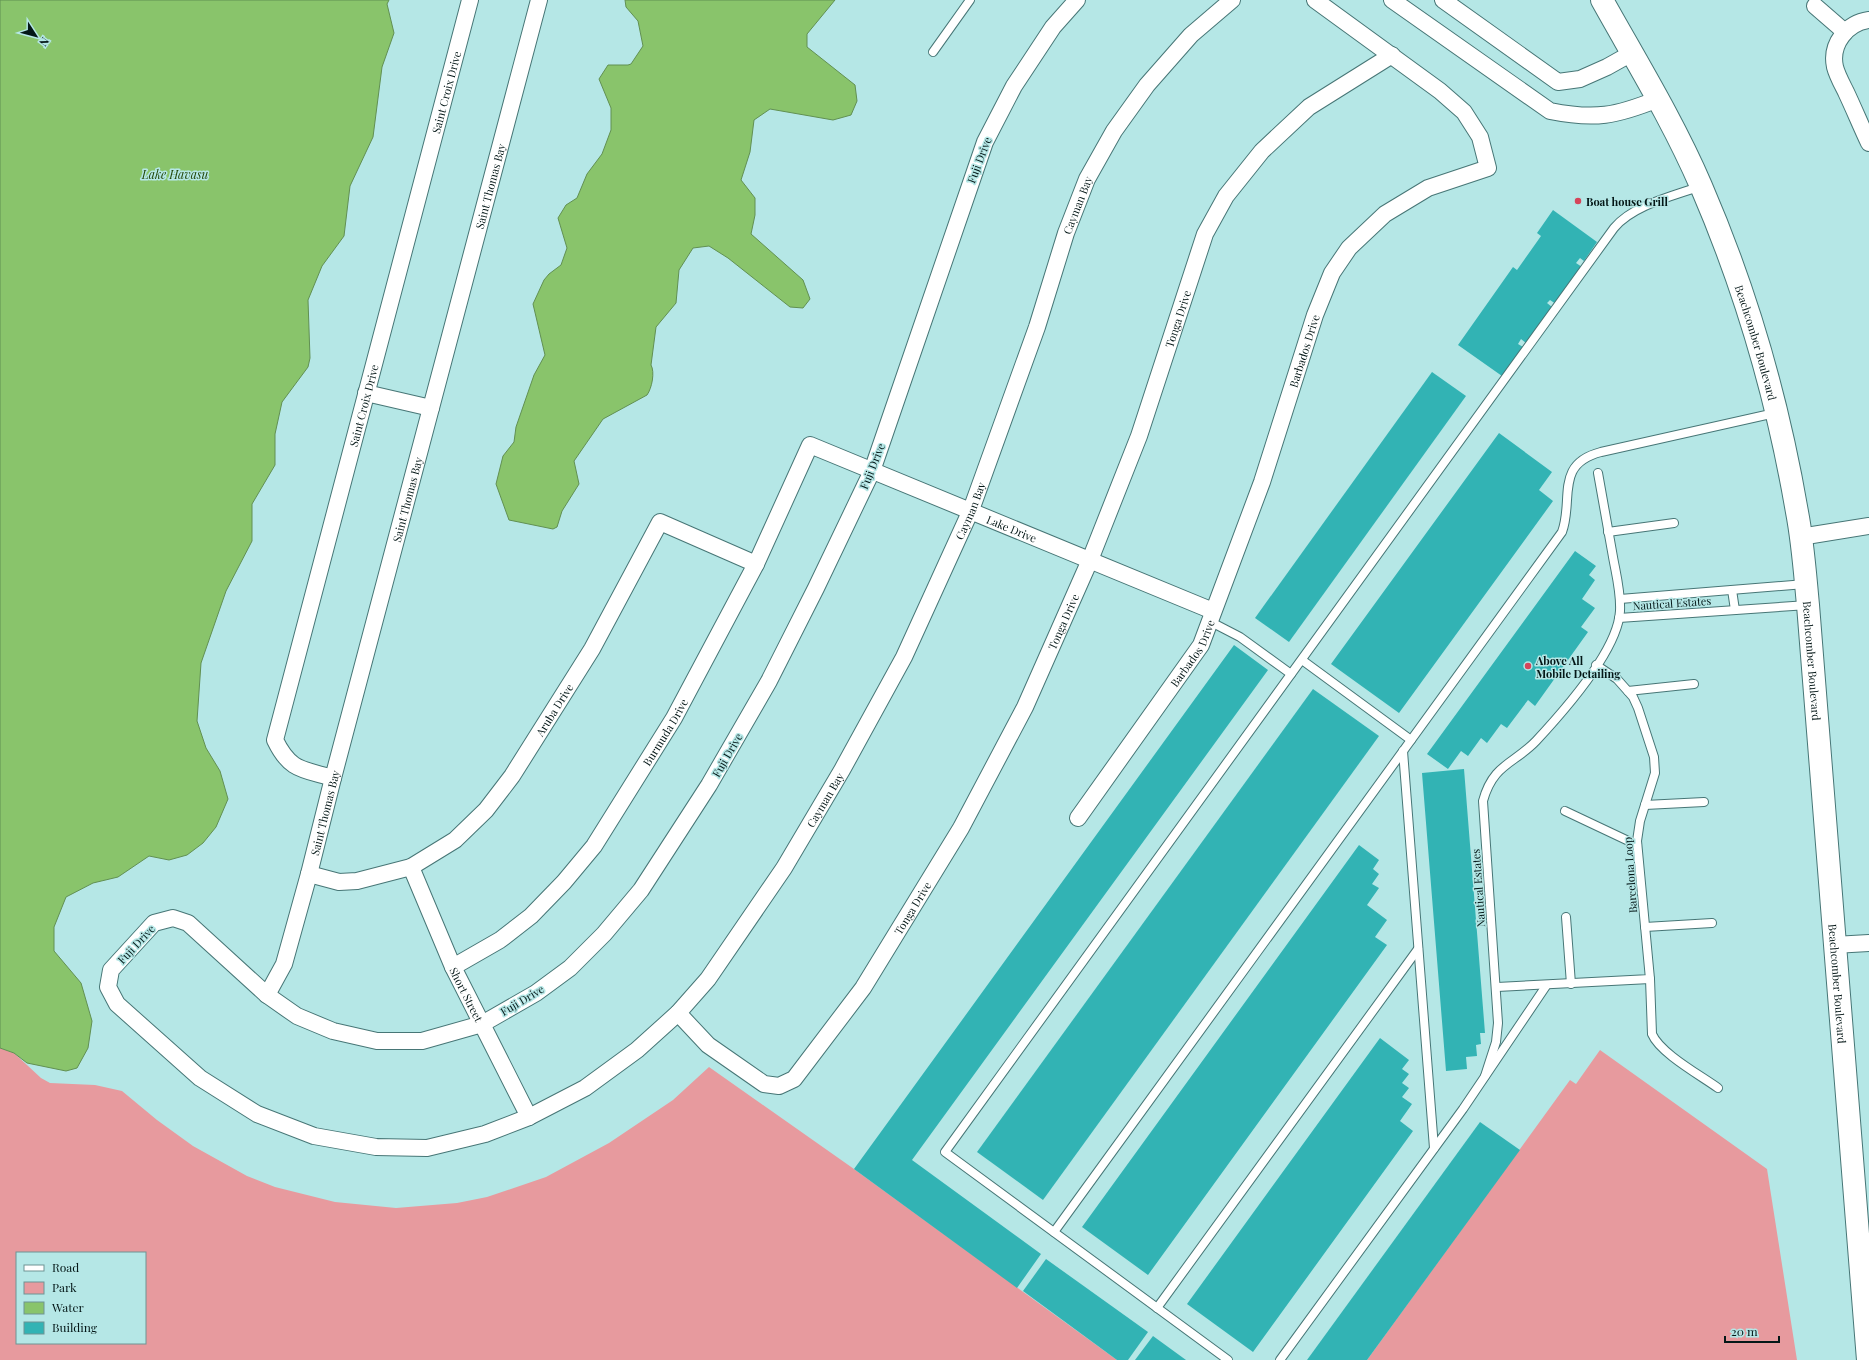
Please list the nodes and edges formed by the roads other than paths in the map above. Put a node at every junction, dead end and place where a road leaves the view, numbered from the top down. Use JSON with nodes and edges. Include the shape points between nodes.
{"nodes":[{"id":1,"x":470,"y":0,"type":"edge"},
{"id":2,"x":539,"y":0,"type":"edge"},
{"id":3,"x":970,"y":0,"type":"edge"},
{"id":4,"x":1077,"y":0,"type":"edge"},
{"id":5,"x":1232,"y":0,"type":"edge"},
{"id":6,"x":1315,"y":0,"type":"edge"},
{"id":7,"x":1392,"y":0,"type":"edge"},
{"id":8,"x":1443,"y":0,"type":"edge"},
{"id":9,"x":1602,"y":0,"type":"edge"},
{"id":10,"x":1815,"y":6,"type":"dead end"},
{"id":11,"x":1869,"y":20,"type":"edge"},
{"id":12,"x":1845,"y":32,"type":"junction"},
{"id":13,"x":933,"y":52,"type":"dead end"},
{"id":14,"x":1632,"y":53,"type":"junction"},
{"id":15,"x":1392,"y":56,"type":"junction"},
{"id":16,"x":1658,"y":99,"type":"junction"},
{"id":17,"x":1869,"y":143,"type":"edge"},
{"id":18,"x":1701,"y":186,"type":"junction"},
{"id":19,"x":366,"y":393,"type":"junction"},
{"id":20,"x":431,"y":408,"type":"junction"},
{"id":21,"x":1776,"y":413,"type":"junction"},
{"id":22,"x":810,"y":445,"type":"joint"},
{"id":23,"x":872,"y":471,"type":"junction"},
{"id":24,"x":1598,"y":473,"type":"dead end"},
{"id":25,"x":971,"y":510,"type":"junction"},
{"id":26,"x":1674,"y":523,"type":"dead end"},
{"id":27,"x":1869,"y":526,"type":"edge"},
{"id":28,"x":1608,"y":532,"type":"junction"},
{"id":29,"x":1800,"y":537,"type":"junction"},
{"id":30,"x":1090,"y":560,"type":"junction"},
{"id":31,"x":756,"y":564,"type":"junction"},
{"id":32,"x":1732,"y":590,"type":"junction"},
{"id":33,"x":1807,"y":595,"type":"junction"},
{"id":34,"x":1620,"y":599,"type":"junction"},
{"id":35,"x":1735,"y":610,"type":"junction"},
{"id":36,"x":1212,"y":617,"type":"junction"},
{"id":37,"x":1619,"y":618,"type":"junction"},
{"id":38,"x":1302,"y":660,"type":"junction"},
{"id":39,"x":1596,"y":665,"type":"junction"},
{"id":40,"x":1291,"y":674,"type":"junction"},
{"id":41,"x":1694,"y":684,"type":"dead end"},
{"id":42,"x":1628,"y":691,"type":"junction"},
{"id":43,"x":1411,"y":740,"type":"junction"},
{"id":44,"x":1403,"y":751,"type":"junction"},
{"id":45,"x":333,"y":778,"type":"junction"},
{"id":46,"x":1704,"y":802,"type":"dead end"},
{"id":47,"x":1645,"y":805,"type":"junction"},
{"id":48,"x":1565,"y":811,"type":"dead end"},
{"id":49,"x":1078,"y":818,"type":"dead end"},
{"id":50,"x":1637,"y":845,"type":"junction"},
{"id":51,"x":411,"y":867,"type":"junction"},
{"id":52,"x":309,"y":874,"type":"junction"},
{"id":53,"x":1566,"y":917,"type":"dead end"},
{"id":54,"x":1712,"y":923,"type":"dead end"},
{"id":55,"x":1644,"y":927,"type":"junction"},
{"id":56,"x":1869,"y":943,"type":"edge"},
{"id":57,"x":1834,"y":945,"type":"junction"},
{"id":58,"x":1418,"y":949,"type":"junction"},
{"id":59,"x":453,"y":966,"type":"junction"},
{"id":60,"x":1650,"y":979,"type":"junction"},
{"id":61,"x":1571,"y":984,"type":"junction"},
{"id":62,"x":1546,"y":986,"type":"junction"},
{"id":63,"x":1497,"y":987,"type":"junction"},
{"id":64,"x":267,"y":995,"type":"junction"},
{"id":65,"x":678,"y":1013,"type":"junction"},
{"id":66,"x":482,"y":1024,"type":"junction"},
{"id":67,"x":1485,"y":1076,"type":"junction"},
{"id":68,"x":1718,"y":1088,"type":"dead end"},
{"id":69,"x":529,"y":1117,"type":"junction"},
{"id":70,"x":1434,"y":1148,"type":"junction"},
{"id":71,"x":1054,"y":1232,"type":"junction"},
{"id":72,"x":1156,"y":1308,"type":"junction"},
{"id":73,"x":1228,"y":1360,"type":"edge"},
{"id":74,"x":1280,"y":1360,"type":"edge"},
{"id":75,"x":1868,"y":1360,"type":"edge"}],
"edges":[{"from":1,"to":19,"type":"street","name":"Saint Croix Drive"},
{"from":2,"to":20,"type":"street","name":"Saint Thomas Bay"},
{"from":3,"to":13,"type":"lane"},
{"from":4,"to":23,"type":"street","name":"Fuji Drive","via":[[1053,27],[1014,86],[985,142]]},
{"from":5,"to":25,"type":"street","name":"Cayman Bay","via":[[1192,35],[1147,84],[1114,131],[1087,179]]},
{"from":6,"to":15,"type":"street","name":"Barbados Drive"},
{"from":7,"to":16,"type":"street","via":[[1550,111],[1573,116],[1601,117],[1633,109]]},
{"from":8,"to":14,"type":"street","via":[[1558,82],[1580,79]]},
{"from":9,"to":14,"type":"street","name":"Beachcomber Boulevard"},
{"from":10,"to":12,"type":"street"},
{"from":11,"to":12,"type":"street","via":[[1855,24]]},
{"from":12,"to":17,"type":"street","via":[[1836,50],[1836,67]]},
{"from":14,"to":16,"type":"street","name":"Beachcomber Boulevard"},
{"from":15,"to":30,"type":"street","name":"Tonga Drive","via":[[1309,107],[1262,151],[1226,196],[1205,234],[1139,436]]},
{"from":15,"to":36,"type":"street","name":"Barbados Drive","via":[[1464,112],[1480,137],[1488,168],[1428,188],[1385,214],[1349,248],[1332,273],[1315,315],[1262,482]]},
{"from":16,"to":18,"type":"street","name":"Beachcomber Boulevard"},
{"from":18,"to":21,"type":"street","name":"Beachcomber Boulevard","via":[[1749,315]]},
{"from":18,"to":38,"type":"lane","via":[[1638,209],[1617,224]]},
{"from":19,"to":20,"type":"street"},
{"from":19,"to":45,"type":"street","name":"Saint Croix Drive","via":[[276,740],[282,755],[295,766]]},
{"from":20,"to":45,"type":"street","name":"Saint Thomas Bay"},
{"from":21,"to":29,"type":"street","name":"Beachcomber Boulevard"},
{"from":21,"to":43,"type":"lane","via":[[1601,452],[1581,461],[1568,483],[1562,532]]},
{"from":22,"to":23,"type":"street","name":"Lake Drive"},
{"from":22,"to":31,"type":"street","name":"Burmuda Drive"},
{"from":23,"to":25,"type":"street","name":"Lake Drive"},
{"from":23,"to":66,"type":"street","name":"Fuji Drive","via":[[769,681],[709,785],[641,890],[604,934],[570,968],[536,994]]},
{"from":24,"to":28,"type":"lane"},
{"from":25,"to":30,"type":"street","name":"Lake Drive"},
{"from":25,"to":65,"type":"street","name":"Cayman Bay","via":[[904,657],[842,770],[784,868],[737,938],[708,979]]},
{"from":26,"to":28,"type":"lane"},
{"from":27,"to":29,"type":"street"},
{"from":28,"to":34,"type":"lane"},
{"from":29,"to":33,"type":"street","name":"Beachcomber Boulevard"},
{"from":30,"to":36,"type":"street","name":"Lake Drive"},
{"from":30,"to":65,"type":"street","name":"Tonga Drive","via":[[1025,707],[961,828],[863,988],[794,1079],[779,1086],[764,1084],[708,1045]]},
{"from":31,"to":51,"type":"street","name":"Aruba Drive","via":[[660,522],[592,649],[512,776],[486,810],[455,840]]},
{"from":31,"to":59,"type":"street","name":"Burmuda Drive","via":[[674,718],[594,846],[531,916],[500,940]]},
{"from":32,"to":33,"type":"lane","name":"Nautical Estates"},
{"from":32,"to":34,"type":"lane","name":"Nautical Estates"},
{"from":32,"to":35,"type":"lane"},
{"from":33,"to":35,"type":"lane","name":"Nautical Estates"},
{"from":33,"to":57,"type":"street","name":"Beachcomber Boulevard"},
{"from":34,"to":37,"type":"lane"},
{"from":35,"to":37,"type":"lane","name":"Nautical Estates"},
{"from":36,"to":40,"type":"lane"},
{"from":36,"to":49,"type":"street","name":"Barbados Drive","via":[[1201,645]]},
{"from":37,"to":39,"type":"lane","name":"Nautical Estates","via":[[1613,639]]},
{"from":38,"to":40,"type":"lane"},
{"from":38,"to":43,"type":"lane"},
{"from":39,"to":42,"type":"lane","name":"Barcelona Loop","via":[[1617,679]]},
{"from":39,"to":63,"type":"lane","name":"Nautical Estates","via":[[1552,724],[1534,743],[1499,770],[1490,782],[1485,796],[1483,805]]},
{"from":40,"to":71,"type":"lane","via":[[945,1152]]},
{"from":41,"to":42,"type":"lane"},
{"from":42,"to":47,"type":"lane","name":"Barcelona Loop","via":[[1638,708],[1654,757],[1655,774]]},
{"from":43,"to":44,"type":"lane"},
{"from":44,"to":58,"type":"lane"},
{"from":44,"to":71,"type":"lane"},
{"from":45,"to":52,"type":"street","name":"Saint Thomas Bay"},
{"from":46,"to":47,"type":"lane"},
{"from":47,"to":50,"type":"lane","name":"Barcelona Loop","via":[[1638,828]]},
{"from":48,"to":50,"type":"lane"},
{"from":50,"to":55,"type":"lane","name":"Barcelona Loop"},
{"from":51,"to":52,"type":"street","name":"Aruba Drive","via":[[339,882]]},
{"from":51,"to":59,"type":"street","name":"Short Street"},
{"from":52,"to":64,"type":"street","name":"Saint Thomas Bay","via":[[284,964]]},
{"from":53,"to":61,"type":"lane"},
{"from":54,"to":55,"type":"lane"},
{"from":55,"to":60,"type":"lane","name":"Barcelona Loop"},
{"from":56,"to":57,"type":"street"},
{"from":57,"to":75,"type":"street","name":"Beachcomber Boulevard"},
{"from":58,"to":70,"type":"lane"},
{"from":58,"to":72,"type":"lane"},
{"from":59,"to":66,"type":"street","name":"Short Street"},
{"from":60,"to":61,"type":"lane"},
{"from":60,"to":68,"type":"lane","name":"Barcelona Loop","via":[[1652,1034],[1656,1041],[1664,1050]]},
{"from":61,"to":62,"type":"lane"},
{"from":62,"to":63,"type":"lane"},
{"from":62,"to":67,"type":"lane","name":"Nautical Estates"},
{"from":63,"to":67,"type":"lane","name":"Nautical Estates","via":[[1498,1036]]},
{"from":64,"to":66,"type":"street","name":"Fuji Drive","via":[[297,1016],[333,1031],[377,1040],[422,1041]]},
{"from":64,"to":69,"type":"street","name":"Fuji Drive","via":[[188,923],[173,918],[154,923],[112,970],[108,987],[116,1004],[200,1078],[256,1114],[314,1136],[376,1147],[427,1148],[485,1134]]},
{"from":65,"to":69,"type":"street","name":"Fuji Drive","via":[[637,1050],[585,1088]]},
{"from":66,"to":69,"type":"street","name":"Short Street"},
{"from":67,"to":70,"type":"lane","name":"Nautical Estates"},
{"from":70,"to":74,"type":"lane","name":"Nautical Estates"},
{"from":71,"to":72,"type":"lane"},
{"from":72,"to":73,"type":"lane"}]}
